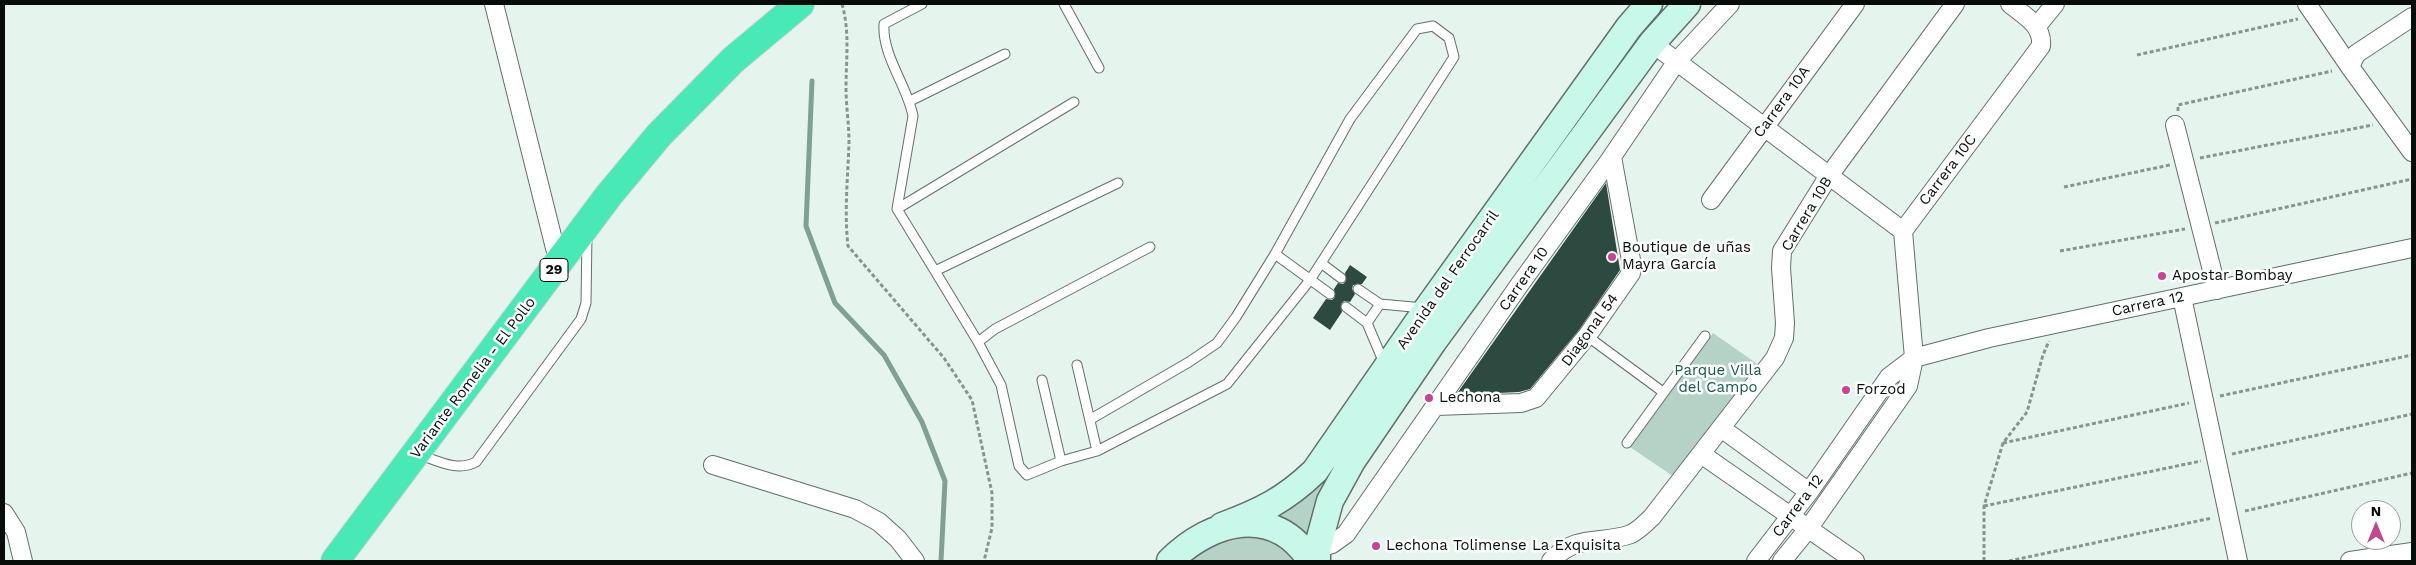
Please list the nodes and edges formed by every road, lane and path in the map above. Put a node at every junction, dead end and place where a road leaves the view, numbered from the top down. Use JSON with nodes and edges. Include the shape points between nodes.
{"nodes":[{"id":1,"x":494,"y":4,"type":"edge"},
{"id":2,"x":800,"y":4,"type":"edge"},
{"id":3,"x":842,"y":4,"type":"edge"},
{"id":4,"x":922,"y":4,"type":"edge"},
{"id":5,"x":1064,"y":4,"type":"edge"},
{"id":6,"x":1649,"y":4,"type":"edge"},
{"id":7,"x":1687,"y":4,"type":"edge"},
{"id":8,"x":1730,"y":4,"type":"edge"},
{"id":9,"x":1855,"y":4,"type":"edge"},
{"id":10,"x":1954,"y":4,"type":"edge"},
{"id":11,"x":2010,"y":4,"type":"edge"},
{"id":12,"x":2055,"y":4,"type":"edge"},
{"id":13,"x":2311,"y":10,"type":"edge"},
{"id":14,"x":2412,"y":17,"type":"edge"},
{"id":15,"x":2037,"y":26,"type":"junction"},
{"id":16,"x":1652,"y":43,"type":"junction"},
{"id":17,"x":1005,"y":54,"type":"dead end"},
{"id":18,"x":2137,"y":54,"type":"dead end"},
{"id":19,"x":1677,"y":61,"type":"junction"},
{"id":20,"x":2350,"y":67,"type":"junction"},
{"id":21,"x":1099,"y":68,"type":"dead end"},
{"id":22,"x":910,"y":101,"type":"junction"},
{"id":23,"x":1074,"y":102,"type":"dead end"},
{"id":24,"x":2391,"y":122,"type":"junction"},
{"id":25,"x":2175,"y":124,"type":"joint"},
{"id":26,"x":1764,"y":126,"type":"junction"},
{"id":27,"x":2412,"y":152,"type":"edge"},
{"id":28,"x":1612,"y":157,"type":"junction"},
{"id":29,"x":2184,"y":162,"type":"junction"},
{"id":30,"x":1828,"y":177,"type":"junction"},
{"id":31,"x":2412,"y":179,"type":"edge"},
{"id":32,"x":1118,"y":183,"type":"dead end"},
{"id":33,"x":2064,"y":187,"type":"dead end"},
{"id":34,"x":1710,"y":200,"type":"dead end"},
{"id":35,"x":897,"y":209,"type":"junction"},
{"id":36,"x":587,"y":225,"type":"junction"},
{"id":37,"x":2202,"y":226,"type":"junction"},
{"id":38,"x":1903,"y":231,"type":"junction"},
{"id":39,"x":1150,"y":248,"type":"dead end"},
{"id":40,"x":2412,"y":248,"type":"edge"},
{"id":41,"x":2060,"y":250,"type":"dead end"},
{"id":42,"x":1275,"y":254,"type":"junction"},
{"id":43,"x":1321,"y":263,"type":"junction"},
{"id":44,"x":559,"y":264,"type":"junction"},
{"id":45,"x":935,"y":271,"type":"junction"},
{"id":46,"x":1342,"y":278,"type":"dead end"},
{"id":47,"x":1310,"y":280,"type":"junction"},
{"id":48,"x":1358,"y":289,"type":"dead end"},
{"id":49,"x":2217,"y":290,"type":"junction"},
{"id":50,"x":1330,"y":294,"type":"dead end"},
{"id":51,"x":2182,"y":297,"type":"junction"},
{"id":52,"x":1380,"y":304,"type":"junction"},
{"id":53,"x":1346,"y":306,"type":"dead end"},
{"id":54,"x":1427,"y":309,"type":"junction"},
{"id":55,"x":1367,"y":323,"type":"junction"},
{"id":56,"x":2058,"y":323,"type":"junction"},
{"id":57,"x":1587,"y":336,"type":"junction"},
{"id":58,"x":1705,"y":336,"type":"dead end"},
{"id":59,"x":978,"y":342,"type":"junction"},
{"id":60,"x":1914,"y":358,"type":"junction"},
{"id":61,"x":1077,"y":365,"type":"dead end"},
{"id":62,"x":1387,"y":368,"type":"junction"},
{"id":63,"x":1042,"y":380,"type":"dead end"},
{"id":64,"x":1663,"y":392,"type":"junction"},
{"id":65,"x":1436,"y":406,"type":"junction"},
{"id":66,"x":1091,"y":419,"type":"junction"},
{"id":67,"x":1721,"y":428,"type":"junction"},
{"id":68,"x":1626,"y":443,"type":"dead end"},
{"id":69,"x":1097,"y":451,"type":"junction"},
{"id":70,"x":415,"y":454,"type":"junction"},
{"id":71,"x":1701,"y":454,"type":"junction"},
{"id":72,"x":1061,"y":461,"type":"junction"},
{"id":73,"x":713,"y":465,"type":"dead end"},
{"id":74,"x":1809,"y":492,"type":"junction"},
{"id":75,"x":4,"y":513,"type":"edge"},
{"id":76,"x":1790,"y":518,"type":"junction"},
{"id":77,"x":1222,"y":526,"type":"junction"},
{"id":78,"x":1808,"y":529,"type":"junction"},
{"id":79,"x":2412,"y":552,"type":"edge"},
{"id":80,"x":1315,"y":557,"type":"edge"},
{"id":81,"x":23,"y":561,"type":"edge"},
{"id":82,"x":335,"y":561,"type":"edge"},
{"id":83,"x":915,"y":561,"type":"edge"},
{"id":84,"x":984,"y":561,"type":"edge"},
{"id":85,"x":1170,"y":561,"type":"edge"},
{"id":86,"x":1552,"y":561,"type":"edge"},
{"id":87,"x":1756,"y":561,"type":"edge"},
{"id":88,"x":1782,"y":561,"type":"edge"},
{"id":89,"x":1855,"y":561,"type":"edge"},
{"id":90,"x":1984,"y":561,"type":"edge"},
{"id":91,"x":2238,"y":561,"type":"edge"},
{"id":92,"x":2350,"y":561,"type":"edge"}],
"edges":[{"from":1,"to":44,"type":"street"},
{"from":2,"to":36,"type":"highway","name":"Variante Romelia - El Pollo","number":"29","via":[[752,42],[700,92],[659,135]]},
{"from":3,"to":84,"type":"path","via":[[848,43],[849,140],[845,222],[848,246],[944,358],[972,400],[992,493],[992,528]]},
{"from":4,"to":22,"type":"lane","via":[[884,24],[883,37]]},
{"from":5,"to":21,"type":"lane"},
{"from":6,"to":54,"type":"main road","name":"Avenida del Ferrocarril","via":[[1629,27]]},
{"from":7,"to":16,"type":"main road","name":"Avenida del Ferrocarril"},
{"from":8,"to":19,"type":"street","name":"Carrera 10"},
{"from":9,"to":26,"type":"street","name":"Carrera 10A"},
{"from":10,"to":30,"type":"street","name":"Carrera 10B"},
{"from":11,"to":15,"type":"street"},
{"from":12,"to":15,"type":"street"},
{"from":13,"to":18,"type":"path"},
{"from":13,"to":20,"type":"street"},
{"from":14,"to":20,"type":"street","via":[[2356,54]]},
{"from":15,"to":38,"type":"street","name":"Carrera 10C","via":[[2042,36],[2041,46]]},
{"from":16,"to":19,"type":"street"},
{"from":16,"to":80,"type":"main road","name":"Avenida del Ferrocarril","via":[[1433,342],[1352,461],[1330,500]]},
{"from":17,"to":22,"type":"lane"},
{"from":19,"to":26,"type":"street"},
{"from":19,"to":28,"type":"street","name":"Carrera 10"},
{"from":20,"to":24,"type":"street"},
{"from":20,"to":25,"type":"path","via":[[2178,105]]},
{"from":22,"to":35,"type":"lane","via":[[913,116]]},
{"from":23,"to":35,"type":"lane"},
{"from":24,"to":27,"type":"street"},
{"from":24,"to":29,"type":"path"},
{"from":25,"to":29,"type":"street"},
{"from":26,"to":30,"type":"street"},
{"from":26,"to":34,"type":"street","name":"Carrera 10A"},
{"from":28,"to":57,"type":"street","name":"Diagonal 54","via":[[1631,273]]},
{"from":28,"to":65,"type":"street","name":"Carrera 10"},
{"from":29,"to":33,"type":"path"},
{"from":29,"to":37,"type":"street"},
{"from":30,"to":38,"type":"street"},
{"from":30,"to":67,"type":"street","name":"Carrera 10B","via":[[1782,251],[1784,338],[1775,358]]},
{"from":31,"to":37,"type":"path"},
{"from":32,"to":45,"type":"lane"},
{"from":35,"to":45,"type":"lane"},
{"from":36,"to":44,"type":"highway","name":"Variante Romelia - El Pollo","number":"29"},
{"from":36,"to":70,"type":"lane","via":[[587,296],[581,319],[476,462],[457,468]]},
{"from":37,"to":41,"type":"path"},
{"from":37,"to":49,"type":"street"},
{"from":38,"to":60,"type":"street"},
{"from":39,"to":59,"type":"lane","via":[[995,329]]},
{"from":40,"to":49,"type":"street","name":"Carrera 12"},
{"from":42,"to":43,"type":"lane","via":[[1350,119],[1417,28],[1433,26],[1449,38],[1454,56]]},
{"from":42,"to":47,"type":"lane"},
{"from":42,"to":66,"type":"lane","via":[[1217,343]]},
{"from":43,"to":46,"type":"lane"},
{"from":43,"to":47,"type":"lane"},
{"from":44,"to":70,"type":"highway","name":"Variante Romelia - El Pollo","number":"29"},
{"from":45,"to":59,"type":"lane"},
{"from":47,"to":50,"type":"lane"},
{"from":47,"to":69,"type":"lane","via":[[1227,384]]},
{"from":48,"to":52,"type":"lane"},
{"from":49,"to":51,"type":"street","name":"Carrera 12"},
{"from":51,"to":56,"type":"street","name":"Carrera 12"},
{"from":51,"to":91,"type":"street"},
{"from":52,"to":54,"type":"lane"},
{"from":52,"to":55,"type":"lane"},
{"from":53,"to":55,"type":"lane"},
{"from":54,"to":62,"type":"main road","name":"Avenida del Ferrocarril"},
{"from":55,"to":62,"type":"lane"},
{"from":56,"to":60,"type":"street","name":"Carrera 12"},
{"from":56,"to":90,"type":"path","via":[[2043,355],[2027,412],[2003,443],[1984,506]]},
{"from":57,"to":64,"type":"lane"},
{"from":57,"to":65,"type":"street","name":"Diagonal 54","via":[[1536,398],[1521,403]]},
{"from":58,"to":64,"type":"lane"},
{"from":59,"to":72,"type":"lane","via":[[1001,386],[1019,466],[1027,475]]},
{"from":60,"to":74,"type":"street","name":"Carrera 12","via":[[1888,377]]},
{"from":60,"to":78,"type":"street","name":"Carrera 12","via":[[1908,386]]},
{"from":61,"to":66,"type":"lane"},
{"from":62,"to":77,"type":"main road","name":"Avenida del Ferrocarril","via":[[1332,448],[1299,487],[1264,510]]},
{"from":63,"to":72,"type":"lane"},
{"from":64,"to":68,"type":"lane"},
{"from":65,"to":80,"type":"street","name":"Carrera 10","via":[[1346,534]]},
{"from":66,"to":69,"type":"lane"},
{"from":67,"to":71,"type":"street","name":"Carrera 10B"},
{"from":67,"to":74,"type":"street"},
{"from":69,"to":72,"type":"lane"},
{"from":70,"to":82,"type":"highway","name":"Variante Romelia - El Pollo","number":"29"},
{"from":71,"to":76,"type":"street"},
{"from":71,"to":86,"type":"street","name":"Carrera 10B","via":[[1641,527],[1631,534],[1570,546]]},
{"from":73,"to":83,"type":"street","via":[[855,509],[879,522]]},
{"from":74,"to":76,"type":"street","name":"Carrera 12"},
{"from":75,"to":81,"type":"street","via":[[16,532]]},
{"from":76,"to":78,"type":"street"},
{"from":76,"to":87,"type":"street","name":"Carrera 12"},
{"from":77,"to":80,"type":"main road","via":[[1250,523],[1278,531]]},
{"from":77,"to":85,"type":"main road","via":[[1185,546]]},
{"from":78,"to":88,"type":"street","name":"Carrera 12"},
{"from":78,"to":89,"type":"street"},
{"from":79,"to":92,"type":"street"}]}
